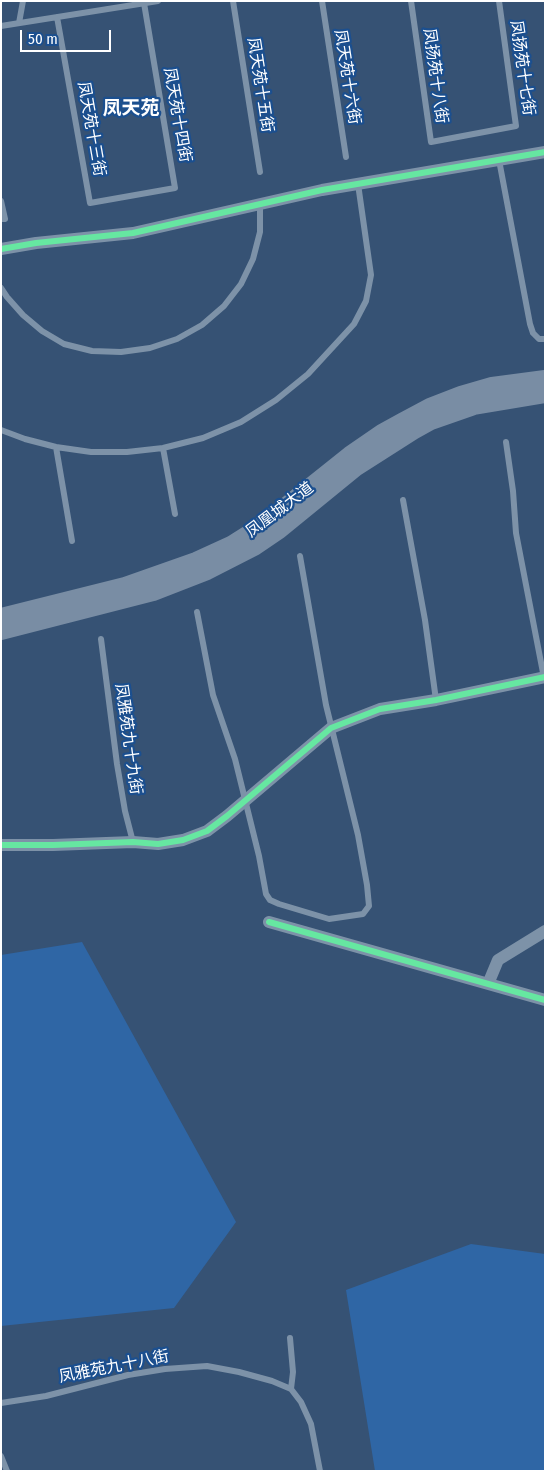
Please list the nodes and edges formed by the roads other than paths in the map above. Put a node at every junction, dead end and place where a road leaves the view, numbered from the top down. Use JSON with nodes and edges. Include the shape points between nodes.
{"nodes":[{"id":1,"x":23,"y":1,"type":"edge"},
{"id":2,"x":158,"y":1,"type":"edge"},
{"id":3,"x":233,"y":1,"type":"edge"},
{"id":4,"x":322,"y":1,"type":"edge"},
{"id":5,"x":410,"y":1,"type":"edge"},
{"id":6,"x":499,"y":1,"type":"edge"},
{"id":7,"x":144,"y":3,"type":"junction"},
{"id":8,"x":58,"y":17,"type":"junction"},
{"id":9,"x":19,"y":23,"type":"junction"},
{"id":10,"x":1,"y":26,"type":"edge"},
{"id":11,"x":474,"y":134,"type":"joint"},
{"id":12,"x":545,"y":152,"type":"edge"},
{"id":13,"x":346,"y":157,"type":"dead end"},
{"id":14,"x":500,"y":160,"type":"junction"},
{"id":15,"x":260,"y":172,"type":"dead end"},
{"id":16,"x":358,"y":184,"type":"junction"},
{"id":17,"x":132,"y":196,"type":"joint"},
{"id":18,"x":1,"y":201,"type":"edge"},
{"id":19,"x":260,"y":204,"type":"junction"},
{"id":20,"x":1,"y":219,"type":"edge"},
{"id":21,"x":1,"y":249,"type":"edge"},
{"id":22,"x":1,"y":288,"type":"edge"},
{"id":23,"x":545,"y":339,"type":"edge"},
{"id":24,"x":545,"y":379,"type":"edge"},
{"id":25,"x":545,"y":394,"type":"edge"},
{"id":26,"x":1,"y":430,"type":"edge"},
{"id":27,"x":506,"y":442,"type":"dead end"},
{"id":28,"x":56,"y":447,"type":"junction"},
{"id":29,"x":163,"y":448,"type":"junction"},
{"id":30,"x":402,"y":500,"type":"dead end"},
{"id":31,"x":175,"y":514,"type":"dead end"},
{"id":32,"x":72,"y":541,"type":"dead end"},
{"id":33,"x":300,"y":556,"type":"dead end"},
{"id":34,"x":197,"y":612,"type":"dead end"},
{"id":35,"x":1,"y":617,"type":"edge"},
{"id":36,"x":1,"y":631,"type":"edge"},
{"id":37,"x":101,"y":639,"type":"dead end"},
{"id":38,"x":544,"y":678,"type":"edge"},
{"id":39,"x":436,"y":700,"type":"junction"},
{"id":40,"x":331,"y":728,"type":"junction"},
{"id":41,"x":245,"y":800,"type":"junction"},
{"id":42,"x":133,"y":842,"type":"junction"},
{"id":43,"x":1,"y":845,"type":"edge"},
{"id":44,"x":269,"y":922,"type":"dead end"},
{"id":45,"x":545,"y":931,"type":"edge"},
{"id":46,"x":488,"y":984,"type":"junction"},
{"id":47,"x":545,"y":1000,"type":"edge"},
{"id":48,"x":290,"y":1338,"type":"dead end"},
{"id":49,"x":291,"y":1389,"type":"junction"},
{"id":50,"x":1,"y":1403,"type":"edge"},
{"id":51,"x":1,"y":1456,"type":"edge"},
{"id":52,"x":7,"y":1471,"type":"edge"},
{"id":53,"x":320,"y":1471,"type":"edge"}],
"edges":[{"from":1,"to":9,"type":"lane"},
{"from":2,"to":7,"type":"lane"},
{"from":3,"to":15,"type":"lane","name":"凤天苑十五街"},
{"from":4,"to":13,"type":"lane","name":"凤天苑十六街"},
{"from":5,"to":11,"type":"lane","name":"凤扬苑十八街","via":[[431,142]]},
{"from":6,"to":11,"type":"lane","name":"凤扬苑十七街","via":[[516,126]]},
{"from":7,"to":8,"type":"lane"},
{"from":7,"to":17,"type":"lane","name":"凤天苑十四街","via":[[175,188]]},
{"from":8,"to":9,"type":"lane"},
{"from":8,"to":17,"type":"lane","name":"凤天苑十三街","via":[[90,203]]},
{"from":9,"to":10,"type":"lane"},
{"from":12,"to":14,"type":"street"},
{"from":14,"to":16,"type":"street"},
{"from":14,"to":23,"type":"lane","via":[[530,324],[539,339]]},
{"from":16,"to":19,"type":"street"},
{"from":16,"to":29,"type":"lane","via":[[371,275],[366,301],[354,324],[308,374],[276,400],[241,422],[210,435]]},
{"from":18,"to":20,"type":"lane","via":[[4,219]]},
{"from":19,"to":21,"type":"street","via":[[133,233]]},
{"from":19,"to":22,"type":"lane","via":[[260,232],[253,259],[236,292],[202,325],[177,339],[150,348],[92,351],[64,344],[23,315]]},
{"from":24,"to":35,"type":"main road","name":"凤凰城大道","via":[[492,386],[430,407],[350,455],[261,526],[231,545],[196,561],[125,586]]},
{"from":25,"to":36,"type":"main road","name":"凤凰城大道","via":[[474,406],[425,425],[356,468],[254,547],[200,574],[136,597]]},
{"from":26,"to":28,"type":"lane"},
{"from":27,"to":38,"type":"lane","via":[[516,533]]},
{"from":28,"to":29,"type":"lane","via":[[91,452]]},
{"from":28,"to":32,"type":"lane"},
{"from":29,"to":31,"type":"lane"},
{"from":30,"to":39,"type":"lane","via":[[425,620]]},
{"from":33,"to":40,"type":"lane"},
{"from":34,"to":41,"type":"lane","via":[[213,695]]},
{"from":37,"to":42,"type":"lane","name":"凤雅苑九十九街","via":[[117,764]]},
{"from":38,"to":39,"type":"street"},
{"from":39,"to":40,"type":"street","via":[[380,709]]},
{"from":40,"to":41,"type":"street"},
{"from":40,"to":41,"type":"lane","via":[[367,885],[369,906],[363,914],[329,919],[270,900]]},
{"from":41,"to":42,"type":"street","via":[[207,831],[183,840],[158,844]]},
{"from":42,"to":43,"type":"street"},
{"from":44,"to":46,"type":"street"},
{"from":45,"to":46,"type":"street","via":[[498,960]]},
{"from":46,"to":47,"type":"street"},
{"from":48,"to":49,"type":"lane"},
{"from":49,"to":50,"type":"lane","name":"凤雅苑九十八街","via":[[272,1381],[207,1366],[128,1375],[46,1396]]},
{"from":49,"to":53,"type":"lane","via":[[311,1424]]},
{"from":51,"to":52,"type":"lane"}]}
